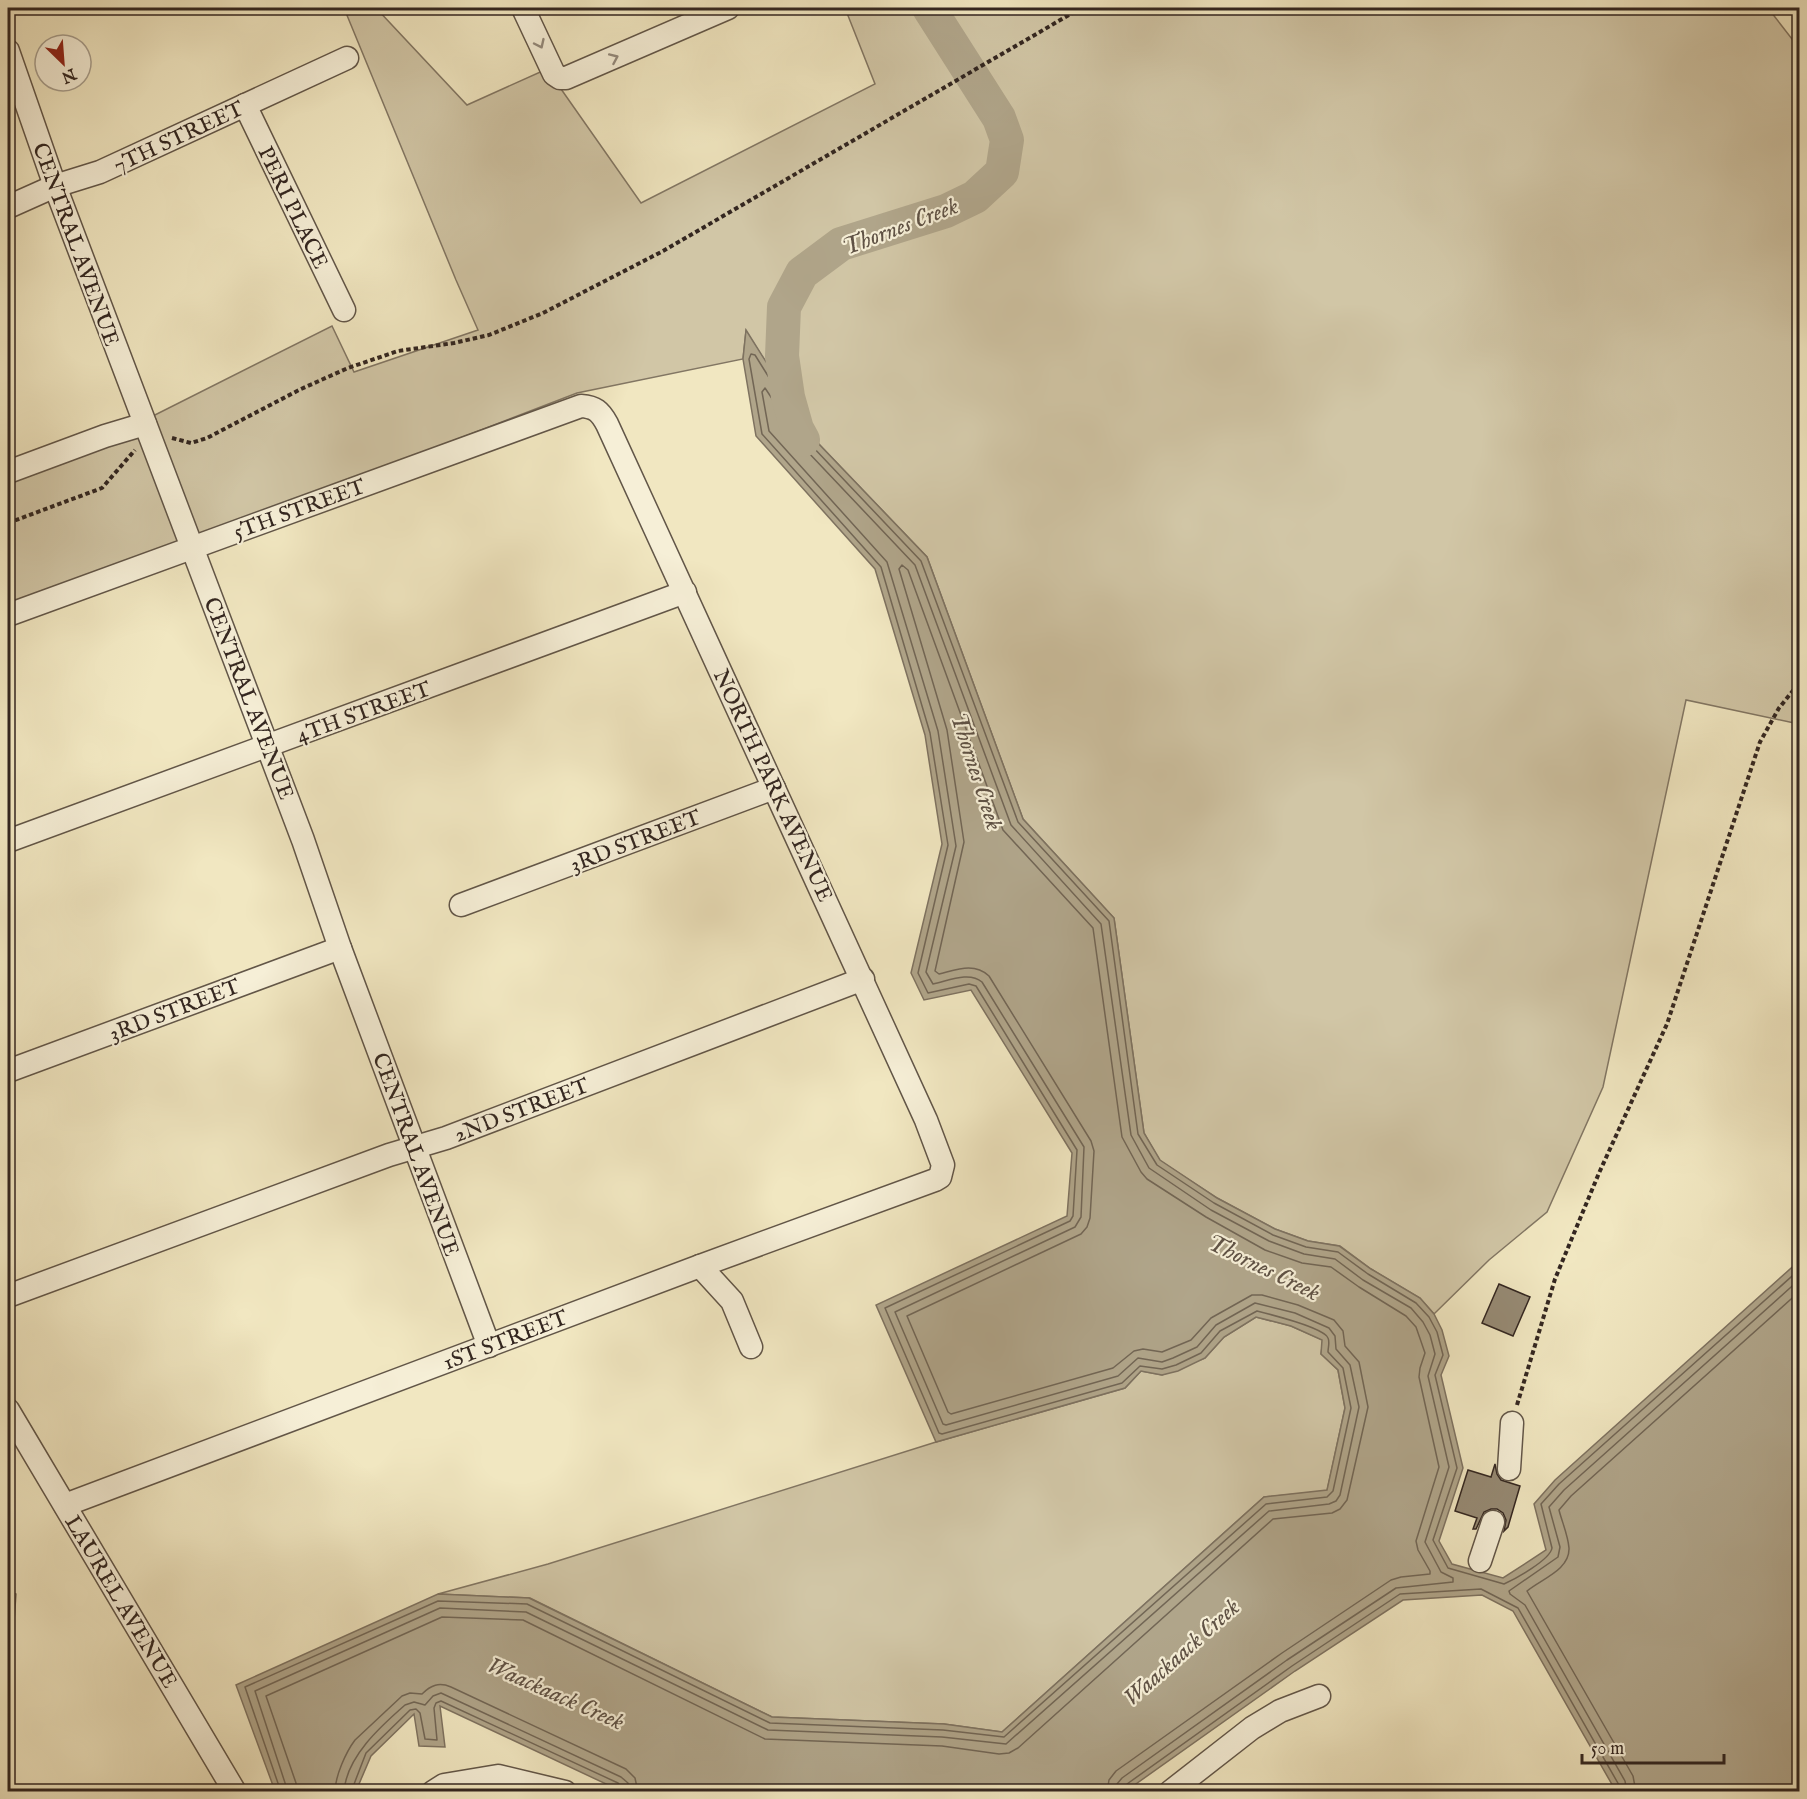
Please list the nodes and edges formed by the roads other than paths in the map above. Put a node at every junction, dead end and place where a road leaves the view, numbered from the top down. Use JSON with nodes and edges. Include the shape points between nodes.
{"nodes":[{"id":1,"x":523,"y":8,"type":"edge"},
{"id":2,"x":728,"y":8,"type":"edge"},
{"id":3,"x":8,"y":51,"type":"edge"},
{"id":4,"x":346,"y":58,"type":"dead end"},
{"id":5,"x":244,"y":105,"type":"junction"},
{"id":6,"x":55,"y":186,"type":"junction"},
{"id":7,"x":8,"y":207,"type":"edge"},
{"id":8,"x":344,"y":310,"type":"dead end"},
{"id":9,"x":592,"y":407,"type":"joint"},
{"id":10,"x":145,"y":424,"type":"junction"},
{"id":11,"x":8,"y":472,"type":"edge"},
{"id":12,"x":193,"y":546,"type":"junction"},
{"id":13,"x":685,"y":592,"type":"junction"},
{"id":14,"x":8,"y":615,"type":"edge"},
{"id":15,"x":267,"y":746,"type":"junction"},
{"id":16,"x":774,"y":788,"type":"junction"},
{"id":17,"x":8,"y":842,"type":"edge"},
{"id":18,"x":462,"y":905,"type":"dead end"},
{"id":19,"x":340,"y":948,"type":"junction"},
{"id":20,"x":863,"y":979,"type":"junction"},
{"id":21,"x":8,"y":1071,"type":"edge"},
{"id":22,"x":415,"y":1147,"type":"junction"},
{"id":23,"x":943,"y":1172,"type":"joint"},
{"id":24,"x":700,"y":1266,"type":"junction"},
{"id":25,"x":8,"y":1296,"type":"edge"},
{"id":26,"x":489,"y":1346,"type":"junction"},
{"id":27,"x":751,"y":1347,"type":"dead end"},
{"id":28,"x":8,"y":1410,"type":"edge"},
{"id":29,"x":1512,"y":1423,"type":"road end"},
{"id":30,"x":1509,"y":1469,"type":"dead end"},
{"id":31,"x":65,"y":1505,"type":"junction"},
{"id":32,"x":1493,"y":1522,"type":"dead end"},
{"id":33,"x":1480,"y":1561,"type":"dead end"},
{"id":34,"x":1319,"y":1696,"type":"dead end"},
{"id":35,"x":236,"y":1791,"type":"edge"},
{"id":36,"x":433,"y":1791,"type":"edge"},
{"id":37,"x":565,"y":1791,"type":"edge"},
{"id":38,"x":1170,"y":1791,"type":"edge"}],
"edges":[{"from":1,"to":2,"type":"street","one_way":true,"via":[[554,74],[560,78],[578,74]]},
{"from":3,"to":6,"type":"street","name":"CENTRAL AVENUE"},
{"from":4,"to":5,"type":"street","name":"7TH STREET"},
{"from":5,"to":6,"type":"street","name":"7TH STREET","via":[[100,172]]},
{"from":5,"to":8,"type":"street","name":"PERI PLACE"},
{"from":6,"to":7,"type":"street","name":"7TH STREET"},
{"from":6,"to":10,"type":"street","name":"CENTRAL AVENUE"},
{"from":9,"to":12,"type":"street","name":"5TH STREET","via":[[580,406]]},
{"from":9,"to":13,"type":"street","name":"NORTH PARK AVENUE","via":[[607,423]]},
{"from":10,"to":11,"type":"street"},
{"from":10,"to":12,"type":"street","name":"CENTRAL AVENUE"},
{"from":12,"to":14,"type":"street","name":"5TH STREET"},
{"from":12,"to":15,"type":"street","name":"CENTRAL AVENUE"},
{"from":13,"to":15,"type":"street","name":"4TH STREET"},
{"from":13,"to":16,"type":"street","name":"NORTH PARK AVENUE"},
{"from":15,"to":17,"type":"street","name":"4TH STREET"},
{"from":15,"to":19,"type":"street","name":"CENTRAL AVENUE"},
{"from":16,"to":18,"type":"street","name":"3RD STREET"},
{"from":16,"to":20,"type":"street","name":"NORTH PARK AVENUE"},
{"from":19,"to":21,"type":"street","name":"3RD STREET"},
{"from":19,"to":22,"type":"street","name":"CENTRAL AVENUE"},
{"from":20,"to":22,"type":"street","name":"2ND STREET"},
{"from":20,"to":23,"type":"street","name":"NORTH PARK AVENUE","via":[[926,1120]]},
{"from":22,"to":25,"type":"street","name":"2ND STREET"},
{"from":22,"to":26,"type":"street","name":"CENTRAL AVENUE"},
{"from":23,"to":24,"type":"street","name":"1ST STREET","via":[[936,1180]]},
{"from":24,"to":26,"type":"street","name":"1ST STREET"},
{"from":24,"to":27,"type":"street","via":[[732,1300]]},
{"from":26,"to":31,"type":"street","name":"1ST STREET"},
{"from":28,"to":31,"type":"street","name":"LAUREL AVENUE"},
{"from":29,"to":30,"type":"street"},
{"from":31,"to":35,"type":"street","name":"LAUREL AVENUE"},
{"from":32,"to":33,"type":"street"},
{"from":34,"to":38,"type":"street","via":[[1280,1711],[1252,1728]]},
{"from":36,"to":37,"type":"street","via":[[444,1785],[498,1776]]}]}
